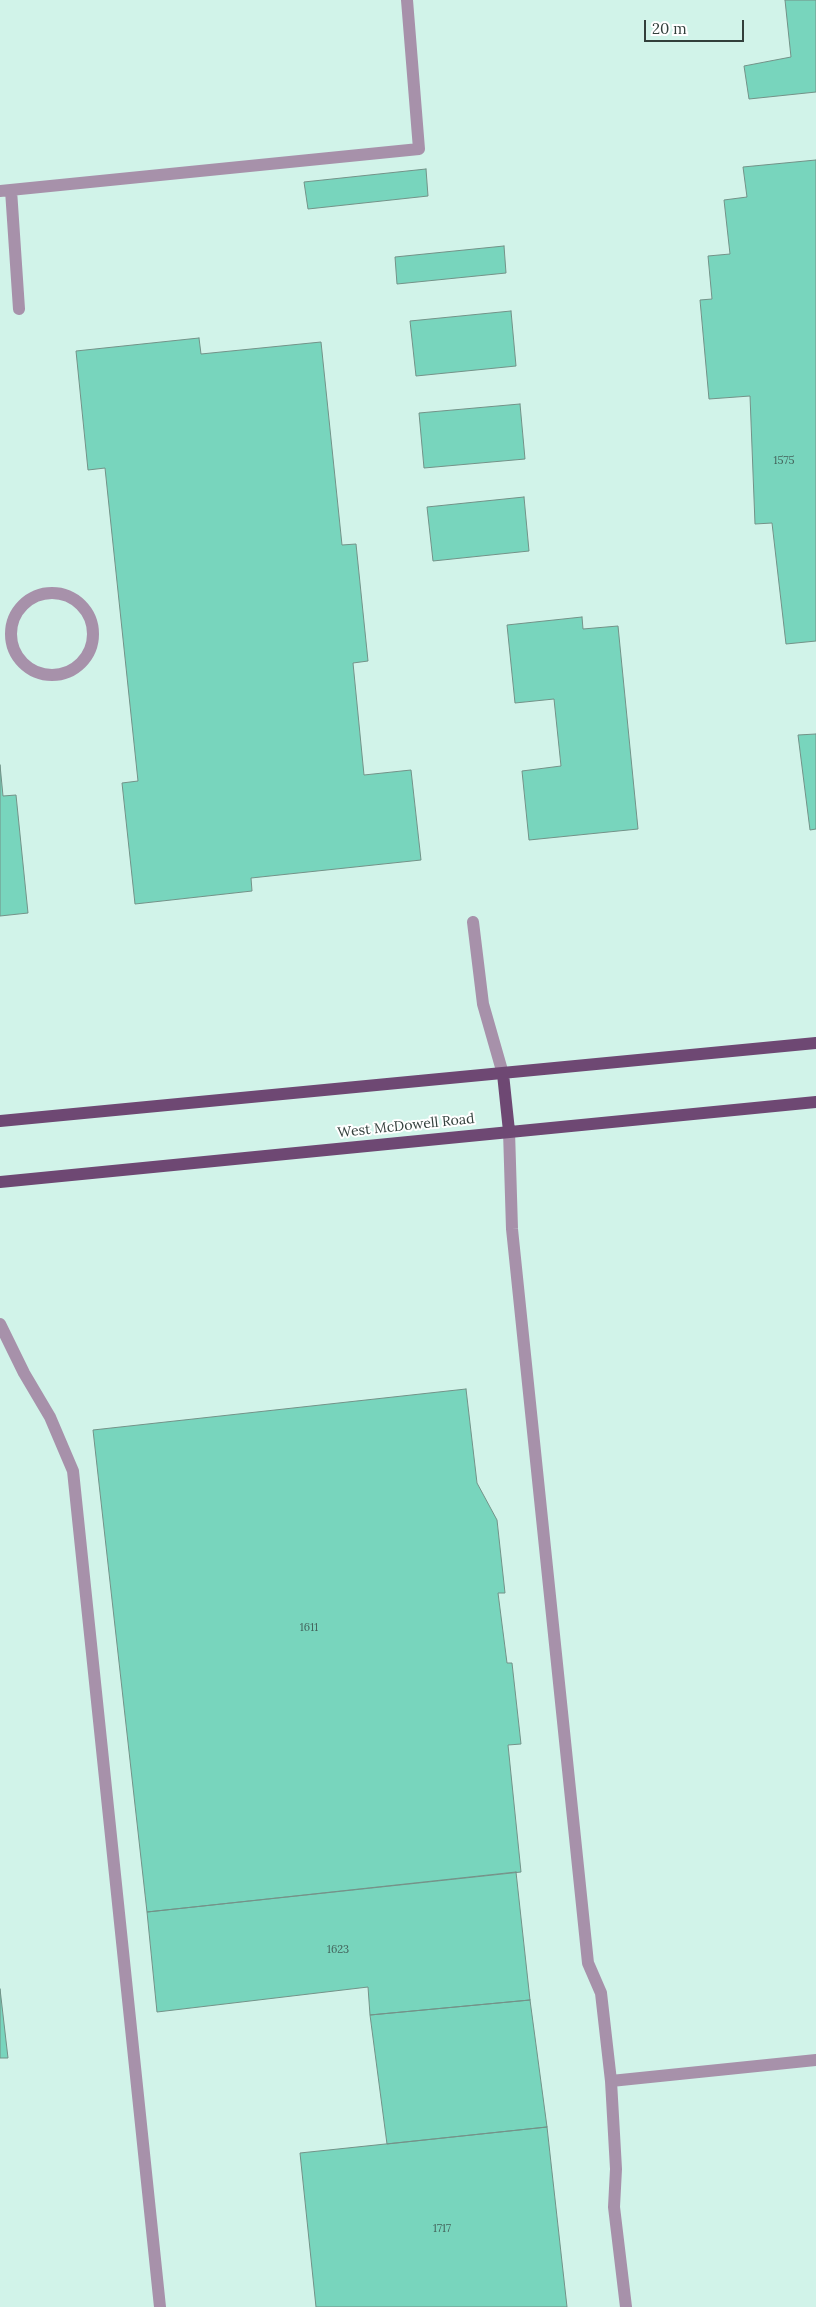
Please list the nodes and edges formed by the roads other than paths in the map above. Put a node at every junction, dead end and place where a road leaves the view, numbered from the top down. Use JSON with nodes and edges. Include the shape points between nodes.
{"nodes":[{"id":1,"x":407,"y":0,"type":"edge"},
{"id":2,"x":6,"y":190,"type":"edge"},
{"id":3,"x":19,"y":309,"type":"dead end"},
{"id":4,"x":11,"y":630,"type":"joint"},
{"id":5,"x":473,"y":922,"type":"dead end"},
{"id":6,"x":816,"y":1043,"type":"edge"},
{"id":7,"x":503,"y":1074,"type":"junction"},
{"id":8,"x":816,"y":1102,"type":"edge"},
{"id":9,"x":0,"y":1121,"type":"edge"},
{"id":10,"x":509,"y":1131,"type":"junction"},
{"id":11,"x":0,"y":1182,"type":"edge"},
{"id":12,"x":0,"y":1324,"type":"edge"},
{"id":13,"x":816,"y":2060,"type":"edge"},
{"id":14,"x":611,"y":2081,"type":"junction"},
{"id":15,"x":160,"y":2307,"type":"edge"},
{"id":16,"x":626,"y":2307,"type":"edge"}],
"edges":[{"from":1,"to":2,"type":"lane","via":[[419,149]]},
{"from":2,"to":3,"type":"lane"},
{"from":4,"to":4,"type":"lane","via":[[16,655],[36,672],[49,675],[75,668],[91,646],[92,631],[82,606],[57,594],[32,598],[21,606]]},
{"from":5,"to":7,"type":"lane","via":[[483,1004]]},
{"from":6,"to":7,"type":"main road"},
{"from":7,"to":9,"type":"main road"},
{"from":7,"to":10,"type":"main road"},
{"from":8,"to":10,"type":"main road","name":"West McDowell Road"},
{"from":10,"to":11,"type":"main road","name":"West McDowell Road"},
{"from":10,"to":14,"type":"lane","via":[[512,1229],[588,1963],[600,1993]]},
{"from":12,"to":15,"type":"lane","via":[[50,1417],[73,1471]]},
{"from":13,"to":14,"type":"lane"},
{"from":14,"to":16,"type":"lane","via":[[616,2169],[614,2207]]}]}
